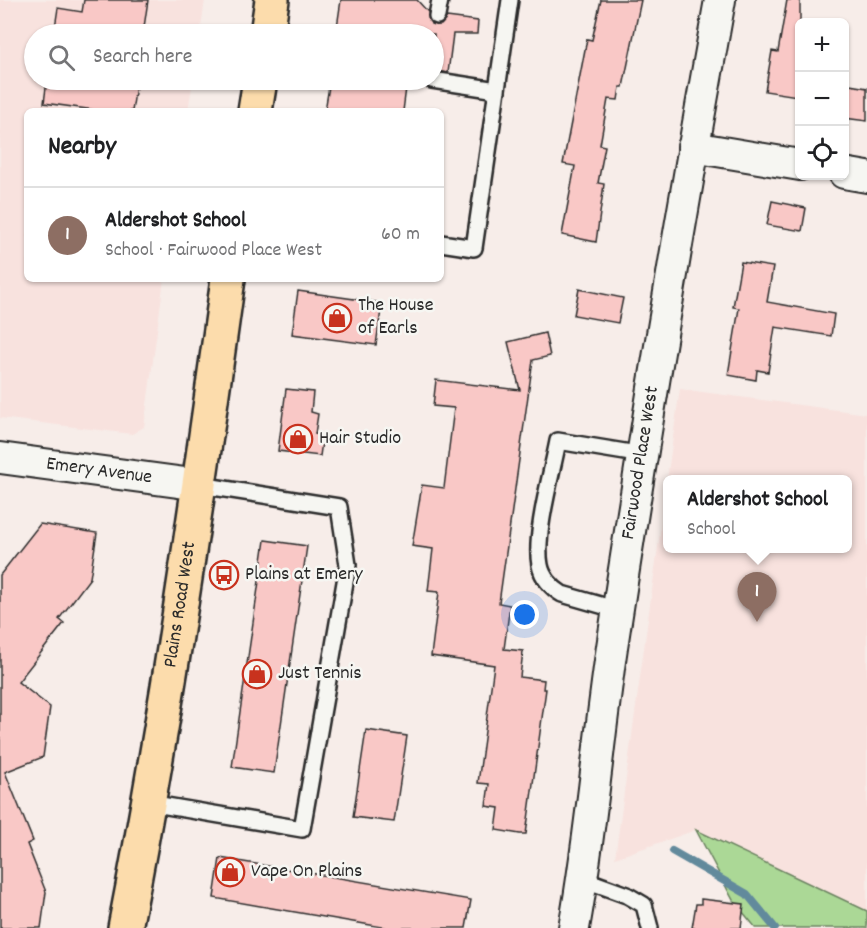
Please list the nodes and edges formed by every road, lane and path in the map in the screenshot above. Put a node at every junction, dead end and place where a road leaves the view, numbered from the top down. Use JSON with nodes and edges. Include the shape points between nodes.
{"nodes":[{"id":1,"x":273,"y":0,"type":"edge"},
{"id":2,"x":440,"y":0,"type":"edge"},
{"id":3,"x":510,"y":0,"type":"edge"},
{"id":4,"x":720,"y":0,"type":"edge"},
{"id":5,"x":437,"y":16,"type":"dead end"},
{"id":6,"x":269,"y":24,"type":"edge"},
{"id":7,"x":444,"y":82,"type":"edge"},
{"id":8,"x":258,"y":90,"type":"edge"},
{"id":9,"x":497,"y":90,"type":"junction"},
{"id":10,"x":255,"y":108,"type":"edge"},
{"id":11,"x":693,"y":147,"type":"junction"},
{"id":12,"x":795,"y":164,"type":"edge"},
{"id":13,"x":849,"y":174,"type":"edge"},
{"id":14,"x":867,"y":177,"type":"edge"},
{"id":15,"x":444,"y":243,"type":"edge"},
{"id":16,"x":228,"y":282,"type":"edge"},
{"id":17,"x":643,"y":456,"type":"junction"},
{"id":18,"x":0,"y":458,"type":"edge"},
{"id":19,"x":200,"y":485,"type":"junction"},
{"id":20,"x":618,"y":609,"type":"junction"},
{"id":21,"x":149,"y":803,"type":"junction"},
{"id":22,"x":583,"y":879,"type":"junction"},
{"id":23,"x":125,"y":928,"type":"edge"},
{"id":24,"x":574,"y":928,"type":"edge"},
{"id":25,"x":650,"y":928,"type":"edge"}],
"edges":[{"from":1,"to":6,"type":"main road"},
{"from":2,"to":5,"type":"lane"},
{"from":3,"to":9,"type":"lane"},
{"from":4,"to":11,"type":"street","name":"Fairwood Place West"},
{"from":7,"to":9,"type":"lane"},
{"from":8,"to":10,"type":"main road"},
{"from":9,"to":15,"type":"lane","via":[[474,248]]},
{"from":11,"to":12,"type":"street"},
{"from":11,"to":17,"type":"street","name":"Fairwood Place West"},
{"from":13,"to":14,"type":"street"},
{"from":16,"to":19,"type":"main road","name":"Plains Road West"},
{"from":17,"to":20,"type":"street","name":"Fairwood Place West"},
{"from":17,"to":20,"type":"lane","via":[[558,441],[539,548],[540,567],[555,590]]},
{"from":18,"to":19,"type":"street","name":"Emery Avenue"},
{"from":19,"to":21,"type":"main road","name":"Plains Road West"},
{"from":19,"to":21,"type":"lane","via":[[339,507],[348,565],[302,830]]},
{"from":20,"to":22,"type":"street","name":"Fairwood Place West","via":[[597,747]]},
{"from":21,"to":23,"type":"main road","name":"Plains Road West"},
{"from":22,"to":24,"type":"street","name":"Fairwood Place West"},
{"from":22,"to":25,"type":"lane","via":[[644,905]]}]}
